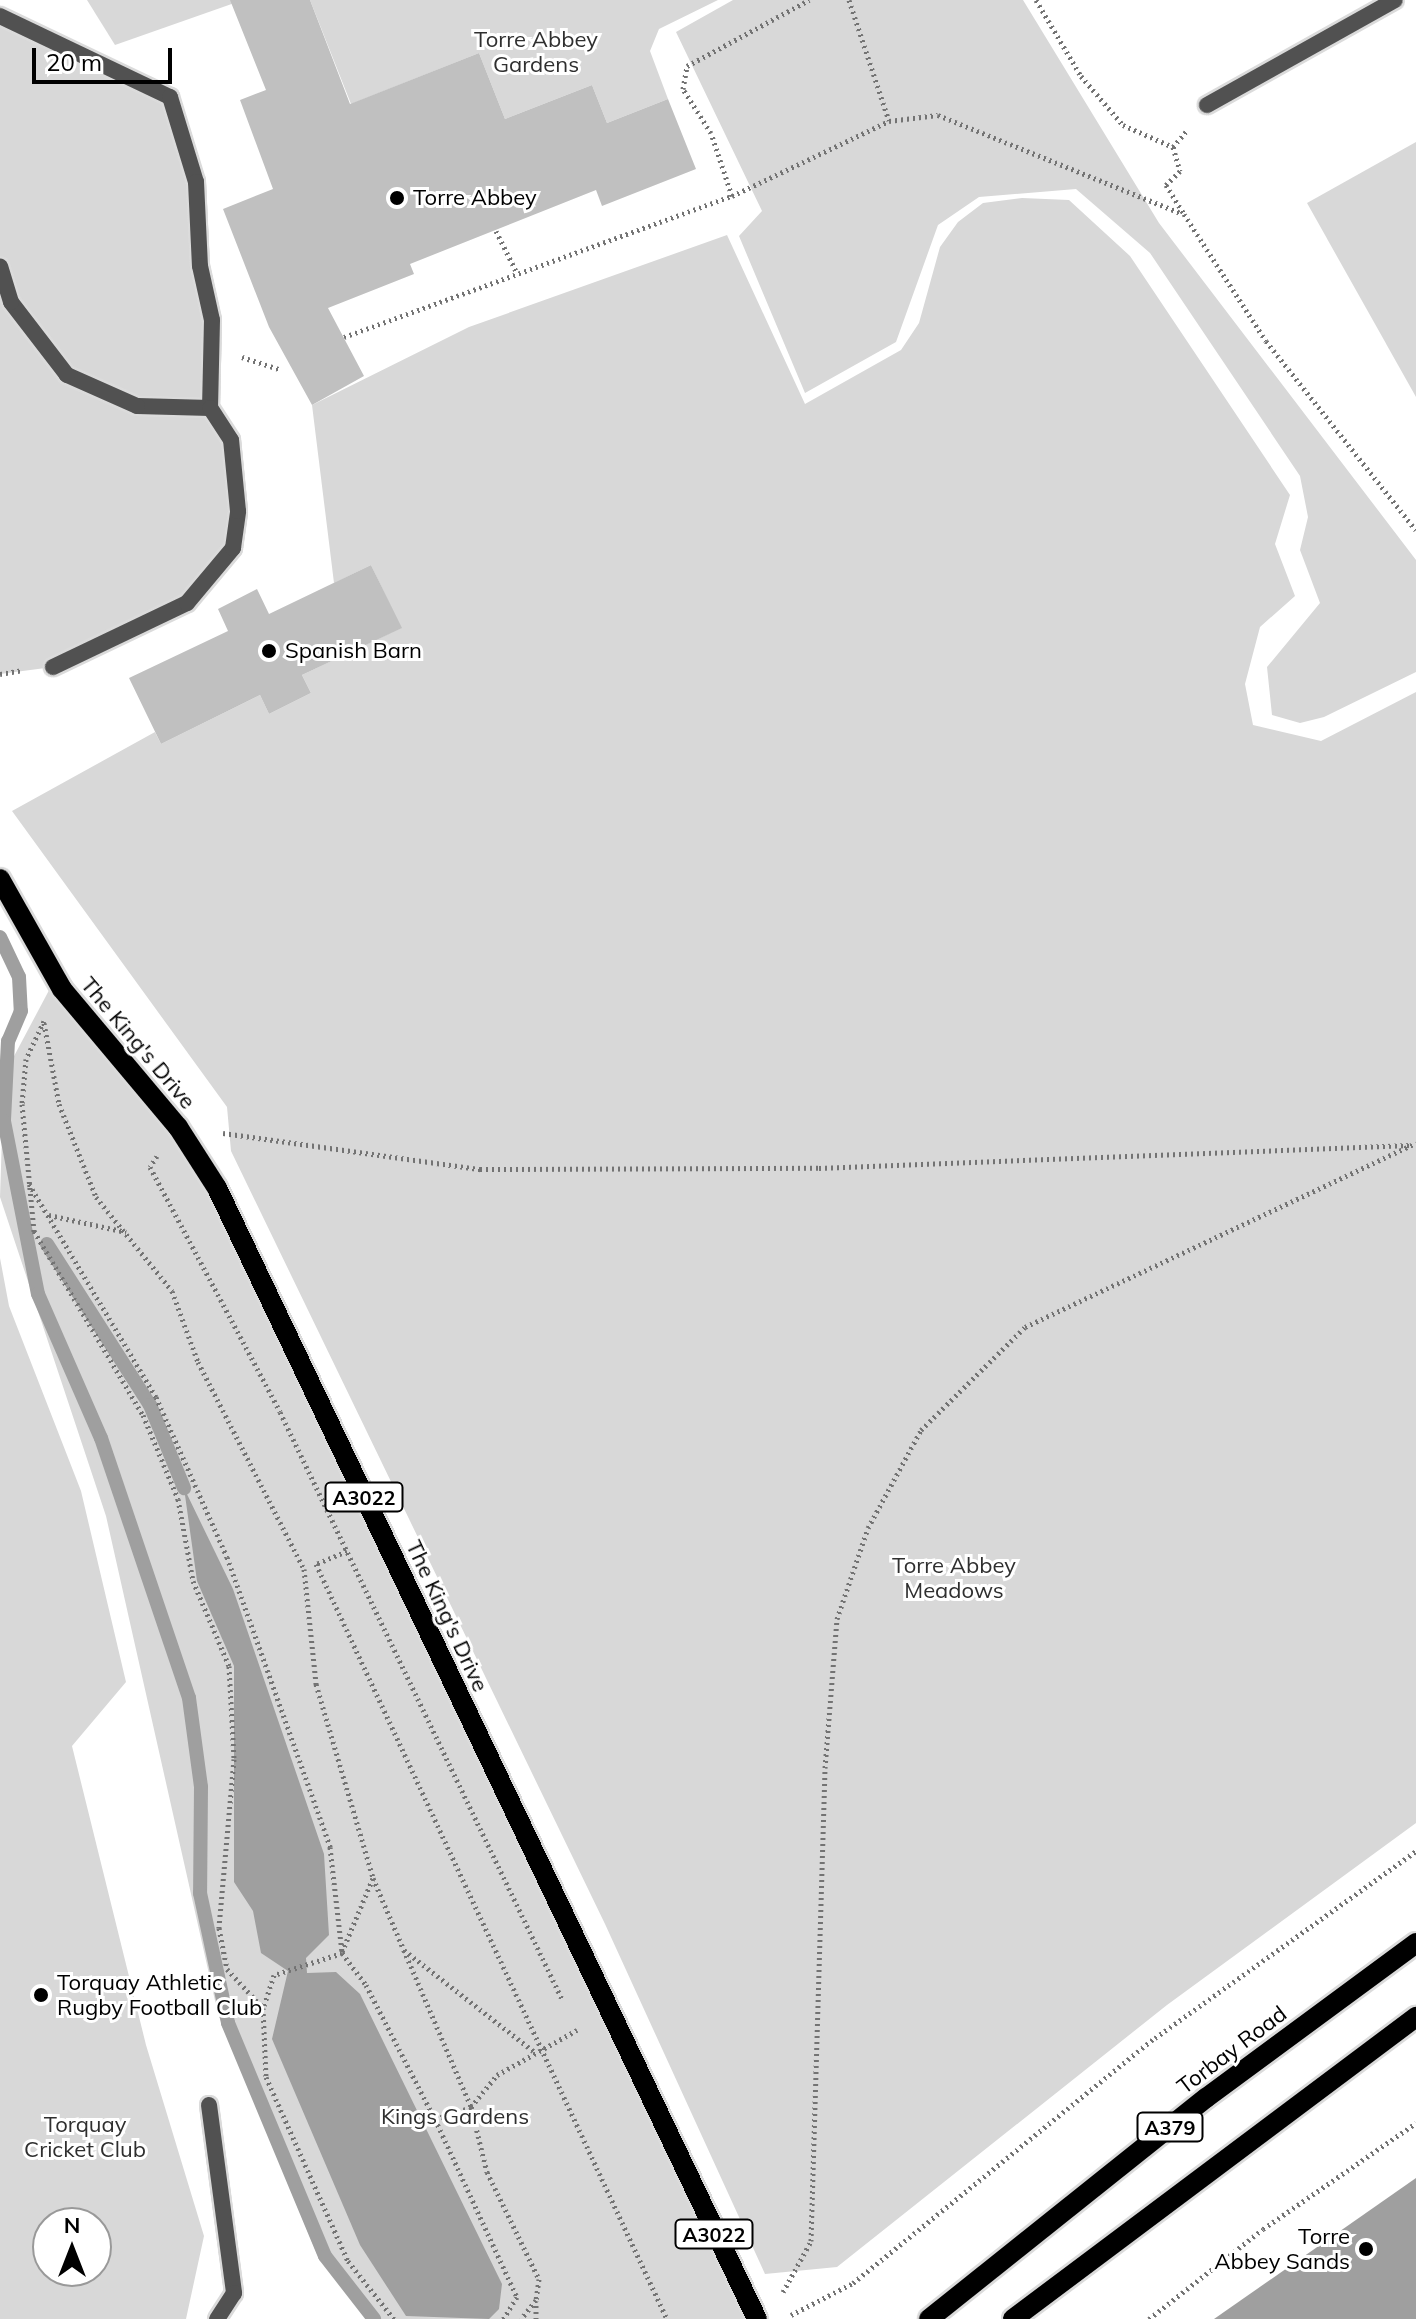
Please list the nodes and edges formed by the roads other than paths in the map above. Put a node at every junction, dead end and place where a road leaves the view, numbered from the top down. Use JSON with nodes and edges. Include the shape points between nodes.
{"nodes":[{"id":1,"x":1395,"y":0,"type":"edge"},
{"id":2,"x":0,"y":16,"type":"edge"},
{"id":3,"x":1207,"y":105,"type":"dead end"},
{"id":4,"x":0,"y":267,"type":"edge"},
{"id":5,"x":210,"y":408,"type":"junction"},
{"id":6,"x":53,"y":667,"type":"dead end"},
{"id":7,"x":0,"y":879,"type":"edge"},
{"id":8,"x":1416,"y":1943,"type":"edge"},
{"id":9,"x":1416,"y":2017,"type":"edge"},
{"id":10,"x":209,"y":2105,"type":"dead end"},
{"id":11,"x":217,"y":2319,"type":"edge"},
{"id":12,"x":757,"y":2319,"type":"edge"},
{"id":13,"x":929,"y":2319,"type":"edge"},
{"id":14,"x":1013,"y":2319,"type":"edge"}],
"edges":[{"from":1,"to":3,"type":"lane"},
{"from":2,"to":5,"type":"lane","via":[[170,97],[196,182],[200,266],[212,320]]},
{"from":4,"to":5,"type":"lane","via":[[11,302],[67,375],[137,406]]},
{"from":5,"to":6,"type":"lane","via":[[231,440],[238,511],[233,548],[187,603]]},
{"from":7,"to":12,"type":"main road","name":"The King's Drive","number":"A3022","via":[[62,989],[178,1127],[217,1188]]},
{"from":8,"to":13,"type":"main road","name":"Torbay Road","number":"A379","via":[[1206,2098]]},
{"from":9,"to":14,"type":"main road","number":"A379"},
{"from":10,"to":11,"type":"lane","via":[[234,2293]]}]}
